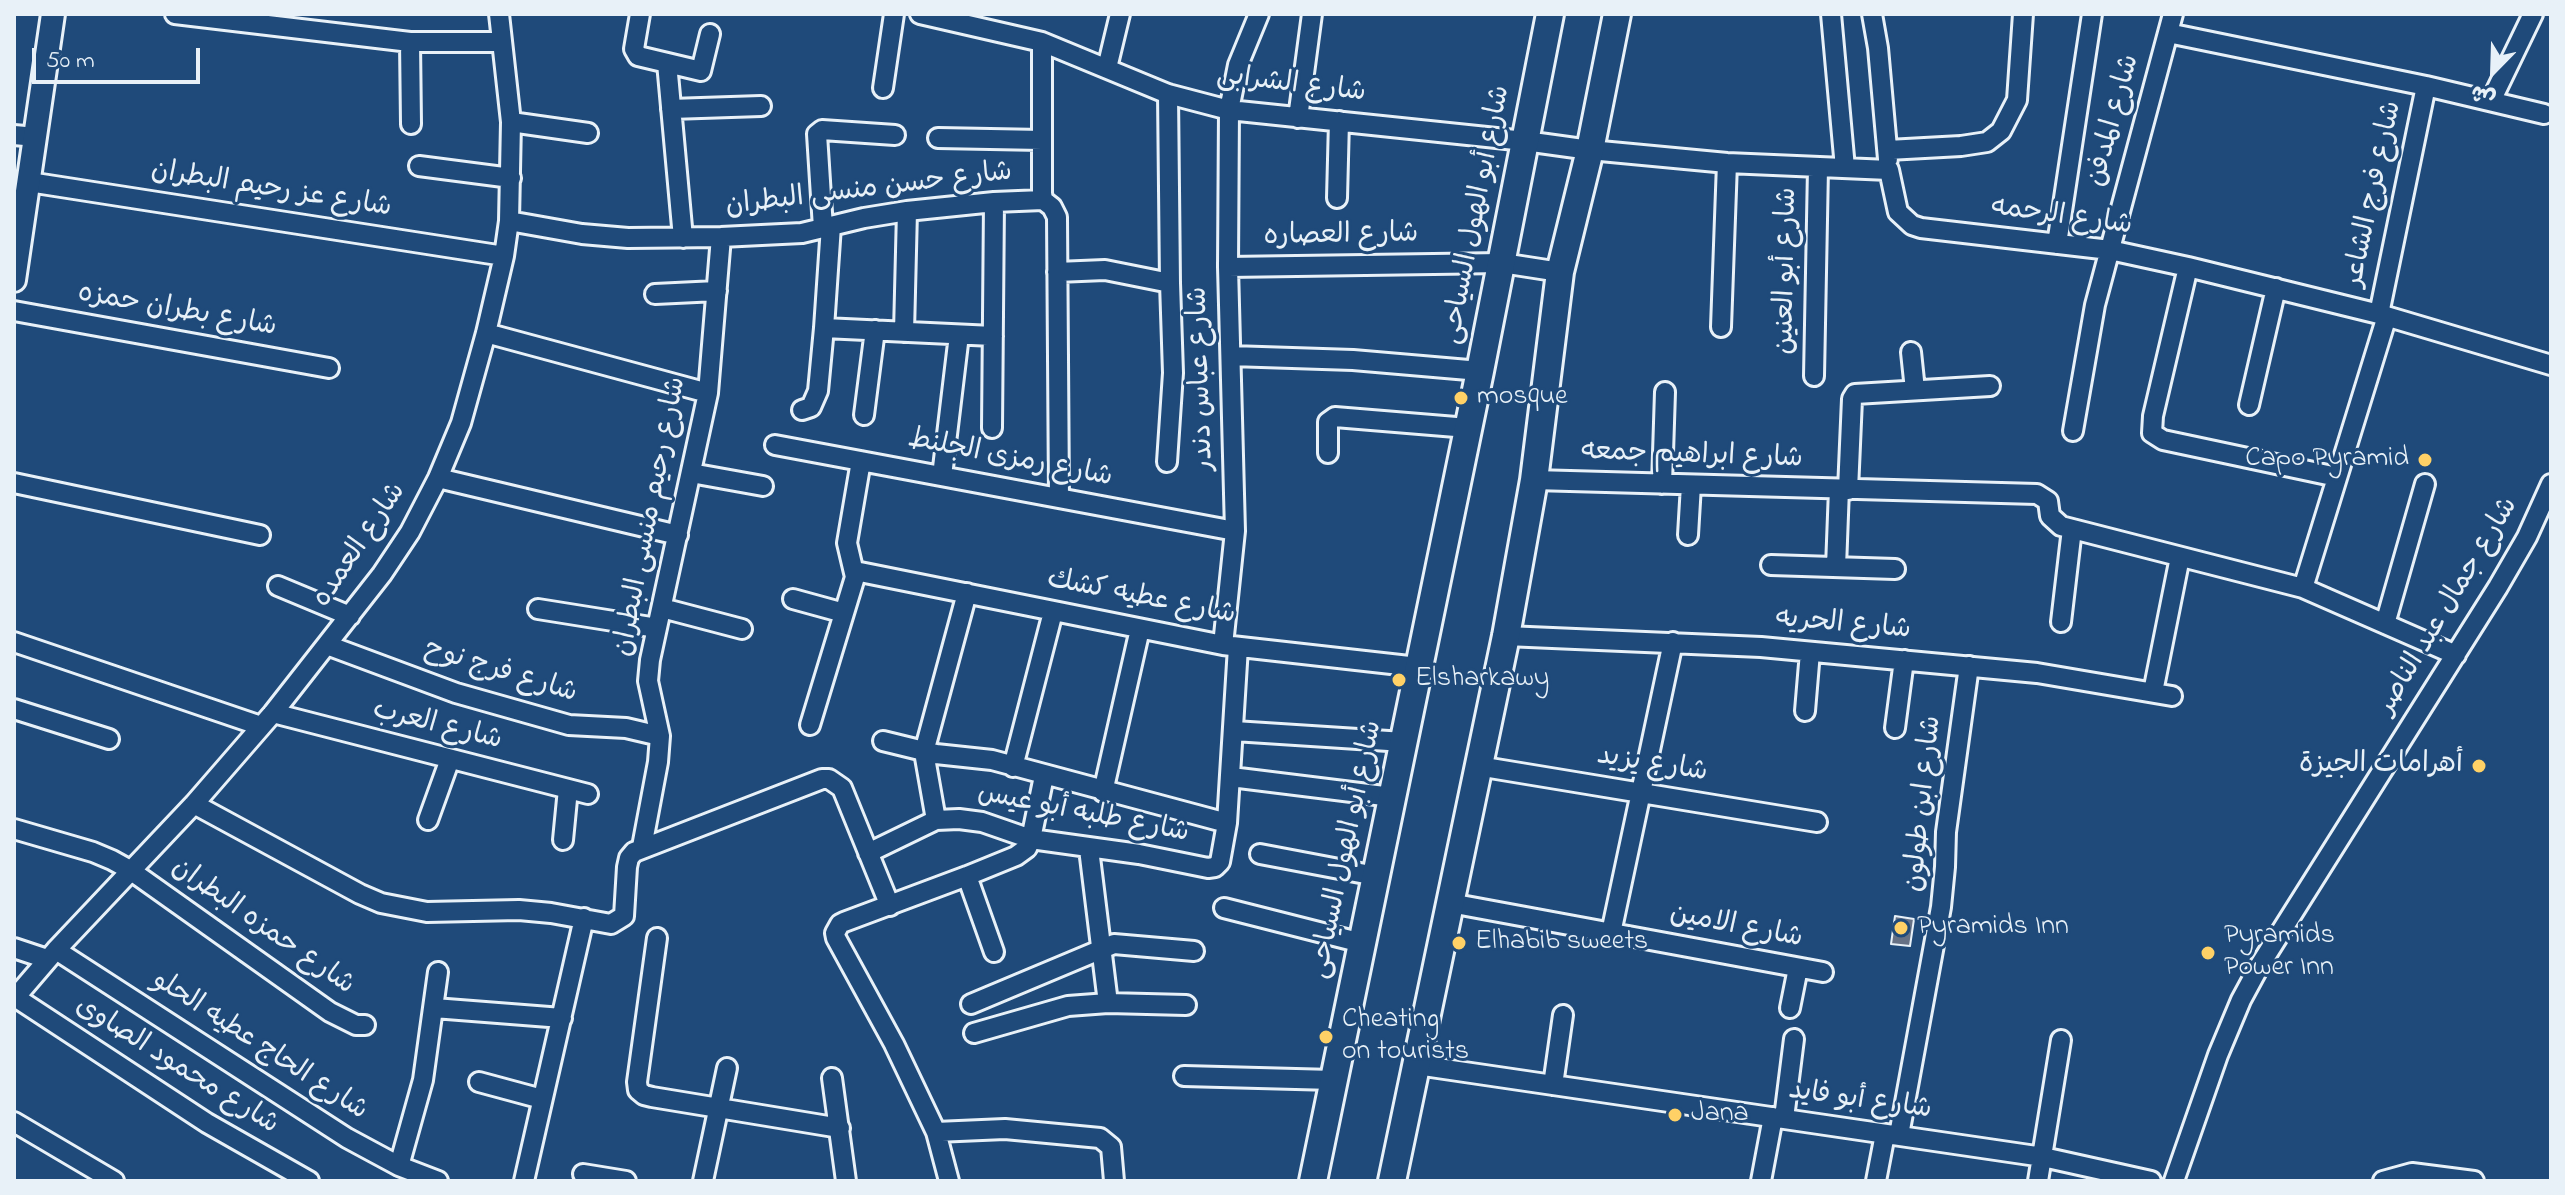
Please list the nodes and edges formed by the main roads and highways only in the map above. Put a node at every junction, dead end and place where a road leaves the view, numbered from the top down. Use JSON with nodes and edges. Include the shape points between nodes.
{"nodes":[{"id":1,"x":1617,"y":14,"type":"edge"},
{"id":2,"x":1546,"y":15,"type":"edge"},
{"id":3,"x":1313,"y":1181,"type":"edge"},
{"id":4,"x":1392,"y":1181,"type":"edge"}],
"edges":[{"from":1,"to":4,"type":"main road","via":[[1560,272],[1534,480],[1506,636]]},
{"from":2,"to":3,"type":"main road","name":"شارع أبو الهول السياحى","via":[[1502,263]]}]}
